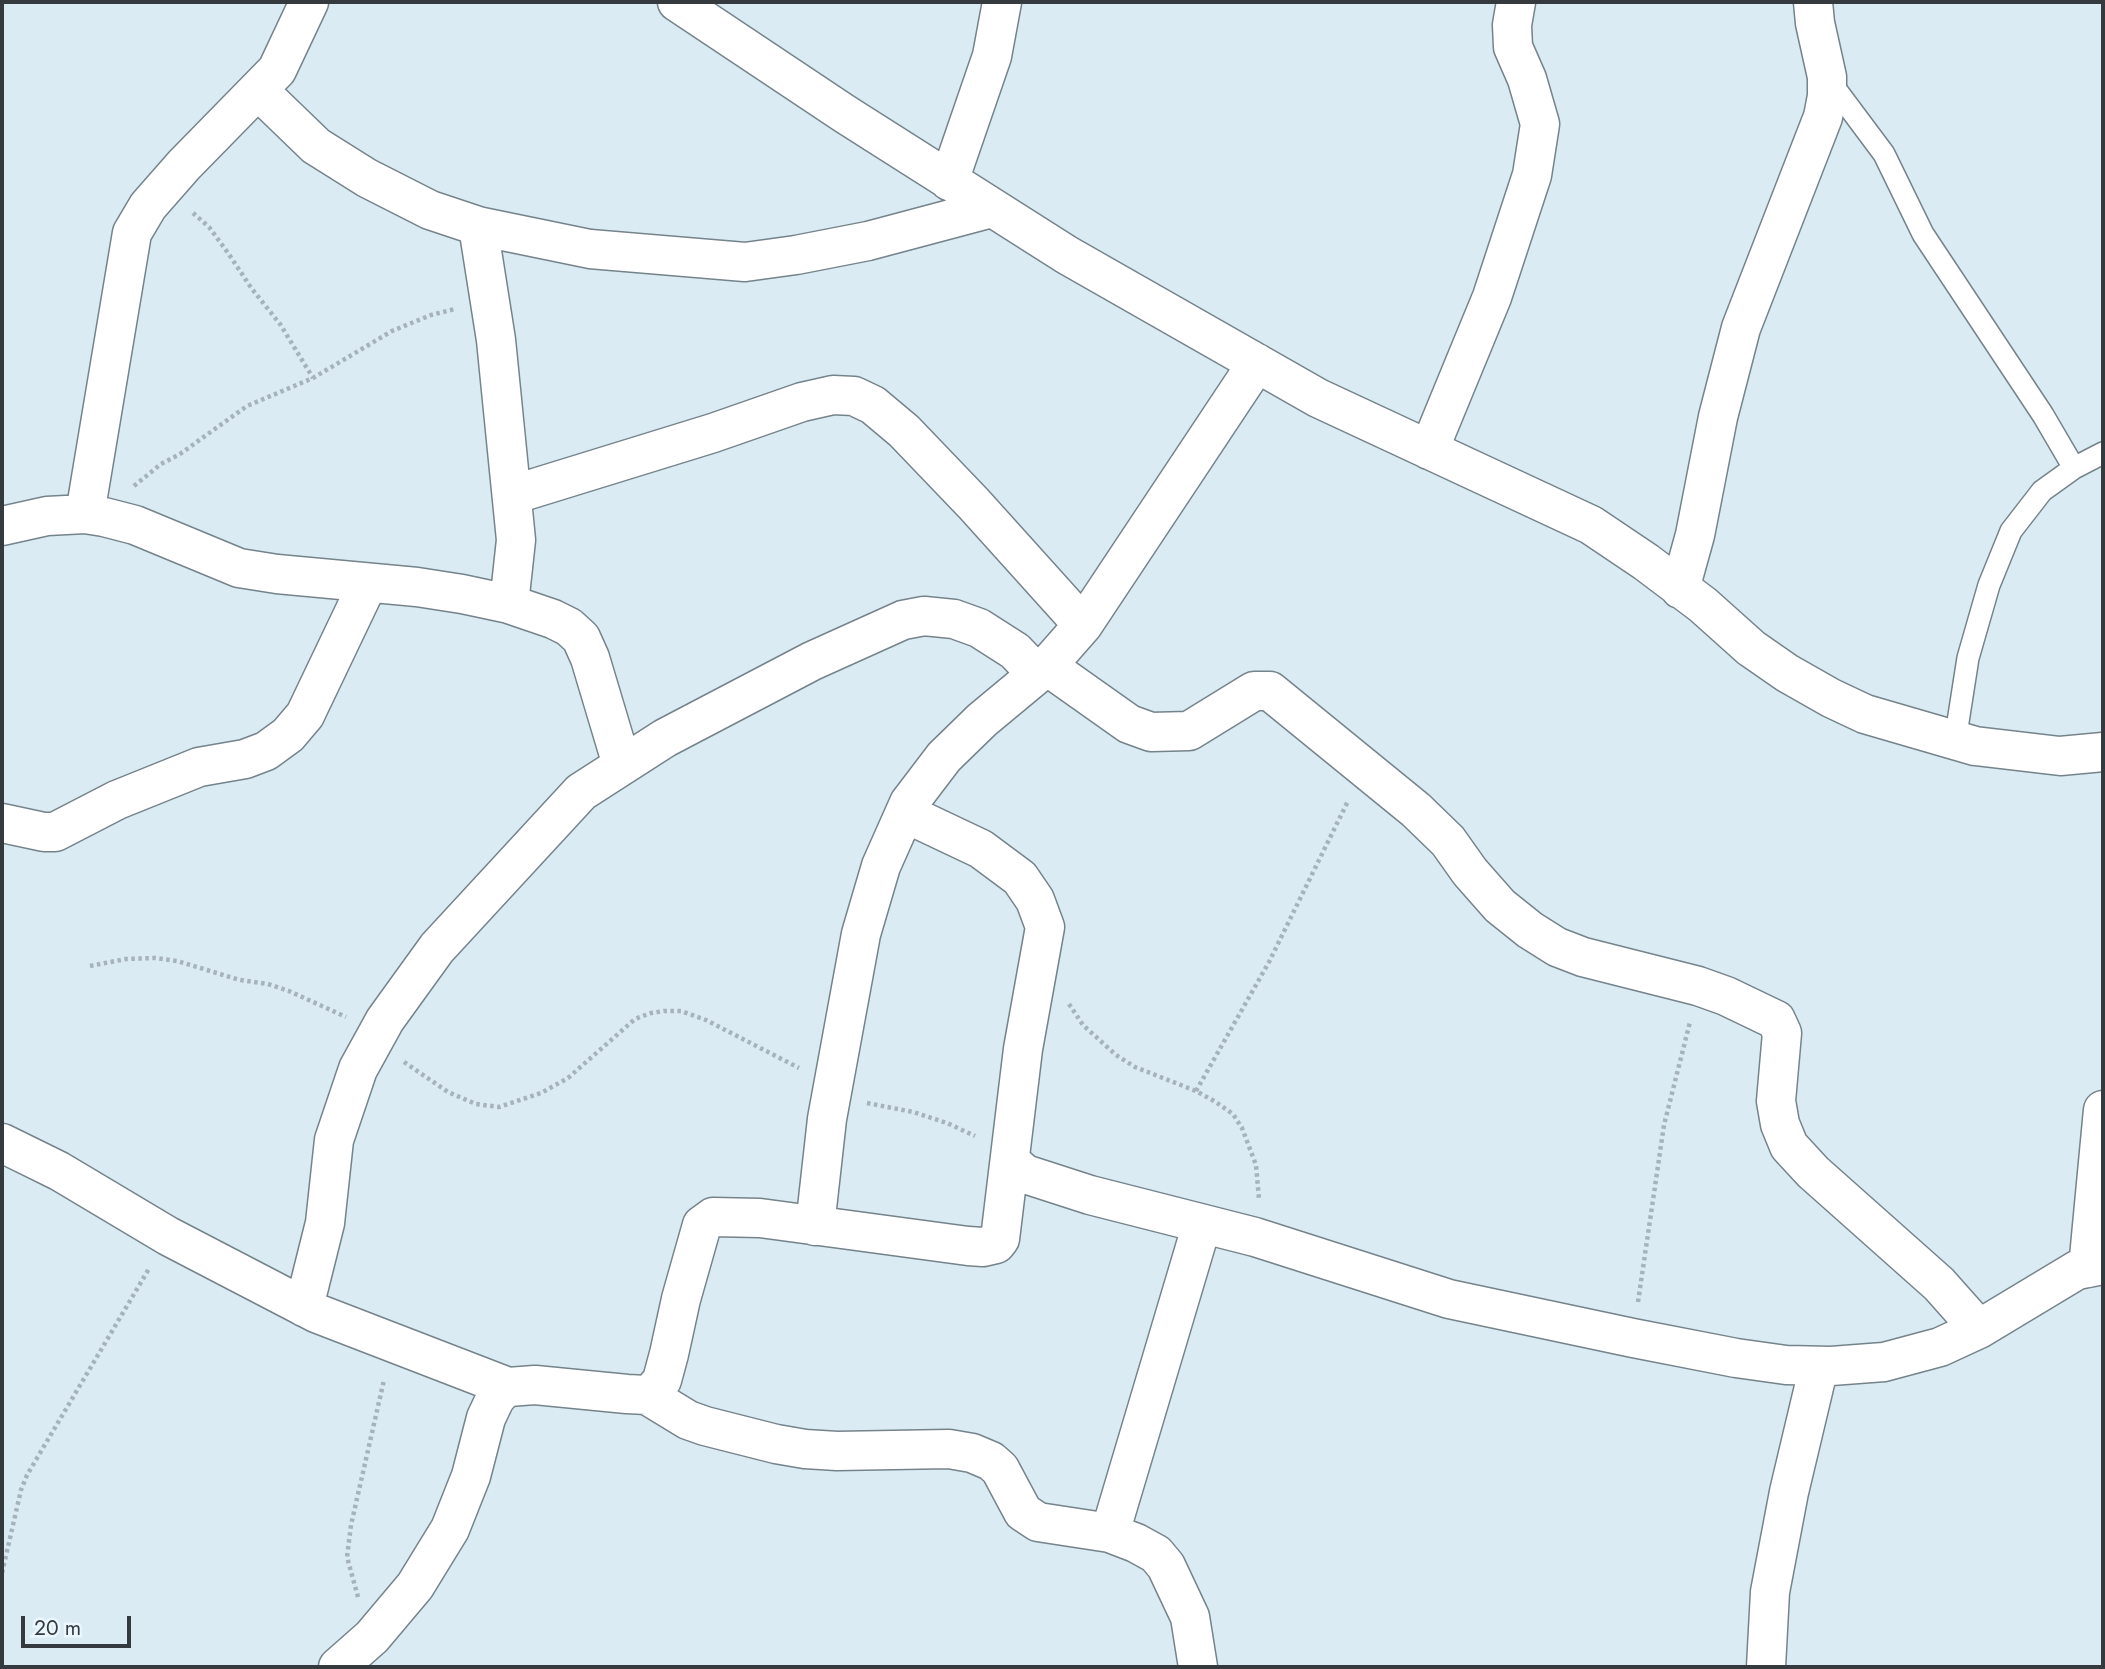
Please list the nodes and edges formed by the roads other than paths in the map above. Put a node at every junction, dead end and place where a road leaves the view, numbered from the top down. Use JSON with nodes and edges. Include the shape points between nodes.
{"nodes":[{"id":1,"x":309,"y":2,"type":"edge"},
{"id":2,"x":677,"y":2,"type":"edge"},
{"id":3,"x":1002,"y":2,"type":"edge"},
{"id":4,"x":1516,"y":2,"type":"edge"},
{"id":5,"x":1813,"y":2,"type":"edge"},
{"id":6,"x":1827,"y":78,"type":"junction"},
{"id":7,"x":258,"y":90,"type":"junction"},
{"id":8,"x":948,"y":181,"type":"junction"},
{"id":9,"x":992,"y":208,"type":"junction"},
{"id":10,"x":478,"y":226,"type":"junction"},
{"id":11,"x":1257,"y":363,"type":"junction"},
{"id":12,"x":1429,"y":450,"type":"junction"},
{"id":13,"x":2103,"y":453,"type":"edge"},
{"id":14,"x":2074,"y":468,"type":"junction"},
{"id":15,"x":512,"y":495,"type":"junction"},
{"id":16,"x":99,"y":517,"type":"junction"},
{"id":17,"x":2,"y":526,"type":"edge"},
{"id":18,"x":368,"y":583,"type":"junction"},
{"id":19,"x":1680,"y":589,"type":"junction"},
{"id":20,"x":509,"y":604,"type":"junction"},
{"id":21,"x":1083,"y":625,"type":"junction"},
{"id":22,"x":1042,"y":670,"type":"junction"},
{"id":23,"x":1955,"y":741,"type":"junction"},
{"id":24,"x":2103,"y":752,"type":"edge"},
{"id":25,"x":622,"y":765,"type":"junction"},
{"id":26,"x":905,"y":813,"type":"junction"},
{"id":27,"x":2,"y":823,"type":"edge"},
{"id":28,"x":2103,"y":1110,"type":"edge"},
{"id":29,"x":2,"y":1143,"type":"edge"},
{"id":30,"x":1010,"y":1157,"type":"junction"},
{"id":31,"x":1202,"y":1224,"type":"junction"},
{"id":32,"x":815,"y":1226,"type":"junction"},
{"id":33,"x":2096,"y":1266,"type":"edge"},
{"id":34,"x":304,"y":1307,"type":"junction"},
{"id":35,"x":1979,"y":1329,"type":"junction"},
{"id":36,"x":1819,"y":1366,"type":"junction"},
{"id":37,"x":508,"y":1387,"type":"junction"},
{"id":38,"x":647,"y":1395,"type":"junction"},
{"id":39,"x":1110,"y":1533,"type":"junction"},
{"id":40,"x":338,"y":1667,"type":"edge"},
{"id":41,"x":1198,"y":1667,"type":"edge"},
{"id":42,"x":1766,"y":1667,"type":"edge"}],
"edges":[{"from":1,"to":7,"type":"street","via":[[277,70]]},
{"from":2,"to":8,"type":"street"},
{"from":3,"to":8,"type":"street","via":[[992,56]]},
{"from":4,"to":12,"type":"street","via":[[1513,47],[1540,124],[1532,175],[1492,297]]},
{"from":5,"to":6,"type":"street"},
{"from":6,"to":14,"type":"lane","via":[[1884,154],[1923,234]]},
{"from":6,"to":19,"type":"street","via":[[1823,117],[1741,328]]},
{"from":7,"to":10,"type":"street","via":[[316,146],[367,178],[430,210]]},
{"from":7,"to":16,"type":"street","via":[[148,206],[132,233]]},
{"from":8,"to":9,"type":"street"},
{"from":9,"to":10,"type":"street","via":[[868,241],[745,262],[590,249]]},
{"from":9,"to":11,"type":"street"},
{"from":10,"to":15,"type":"street","via":[[496,340]]},
{"from":11,"to":12,"type":"street","via":[[1318,398]]},
{"from":11,"to":21,"type":"street"},
{"from":12,"to":19,"type":"street","via":[[1591,525]]},
{"from":13,"to":14,"type":"lane"},
{"from":14,"to":23,"type":"lane","via":[[2042,491],[2011,531],[1989,585],[1968,658]]},
{"from":15,"to":20,"type":"street","via":[[516,540]]},
{"from":15,"to":21,"type":"street","via":[[802,402],[854,396],[873,405],[904,431]]},
{"from":16,"to":17,"type":"street","via":[[47,516]]},
{"from":16,"to":18,"type":"street","via":[[135,524],[239,568]]},
{"from":18,"to":20,"type":"street","via":[[440,590]]},
{"from":18,"to":27,"type":"street","via":[[305,715],[266,751],[199,767],[117,800],[55,832]]},
{"from":19,"to":23,"type":"street","via":[[1751,648],[1830,698]]},
{"from":20,"to":25,"type":"street","via":[[553,619],[581,638]]},
{"from":21,"to":22,"type":"street"},
{"from":22,"to":25,"type":"street","via":[[979,628],[954,619],[924,616],[903,620],[812,661]]},
{"from":22,"to":26,"type":"street","via":[[944,757]]},
{"from":22,"to":35,"type":"street","via":[[1129,724],[1151,732],[1189,731],[1254,691],[1270,691],[1448,841],[1500,906],[1530,930],[1583,957],[1698,986],[1776,1020],[1782,1033],[1776,1101],[1789,1146],[1939,1284]]},
{"from":23,"to":24,"type":"street","via":[[2060,756]]},
{"from":25,"to":34,"type":"street","via":[[581,792],[539,835],[437,948],[377,1034],[358,1069],[334,1140],[325,1223]]},
{"from":26,"to":30,"type":"street","via":[[981,849],[1020,878],[1045,927]]},
{"from":26,"to":32,"type":"street","via":[[881,866],[861,934],[833,1088]]},
{"from":28,"to":33,"type":"street"},
{"from":29,"to":34,"type":"street"},
{"from":30,"to":31,"type":"street","via":[[1024,1174]]},
{"from":30,"to":32,"type":"street","via":[[996,1244],[968,1246]]},
{"from":31,"to":36,"type":"street","via":[[1449,1299],[1736,1358]]},
{"from":31,"to":39,"type":"street"},
{"from":32,"to":38,"type":"street","via":[[730,1217],[713,1217],[702,1225],[662,1380]]},
{"from":33,"to":35,"type":"street","via":[[2077,1270]]},
{"from":34,"to":37,"type":"street"},
{"from":35,"to":36,"type":"street","via":[[1940,1347],[1884,1362]]},
{"from":36,"to":42,"type":"street","via":[[1770,1592]]},
{"from":37,"to":38,"type":"street","via":[[535,1385]]},
{"from":37,"to":40,"type":"street","via":[[495,1399],[486,1418],[471,1476],[450,1529],[415,1586],[372,1637]]},
{"from":38,"to":39,"type":"street","via":[[688,1420],[796,1448],[972,1453],[1000,1469],[1023,1512],[1038,1522]]},
{"from":39,"to":41,"type":"street","via":[[1136,1543],[1166,1566],[1190,1617]]}]}
